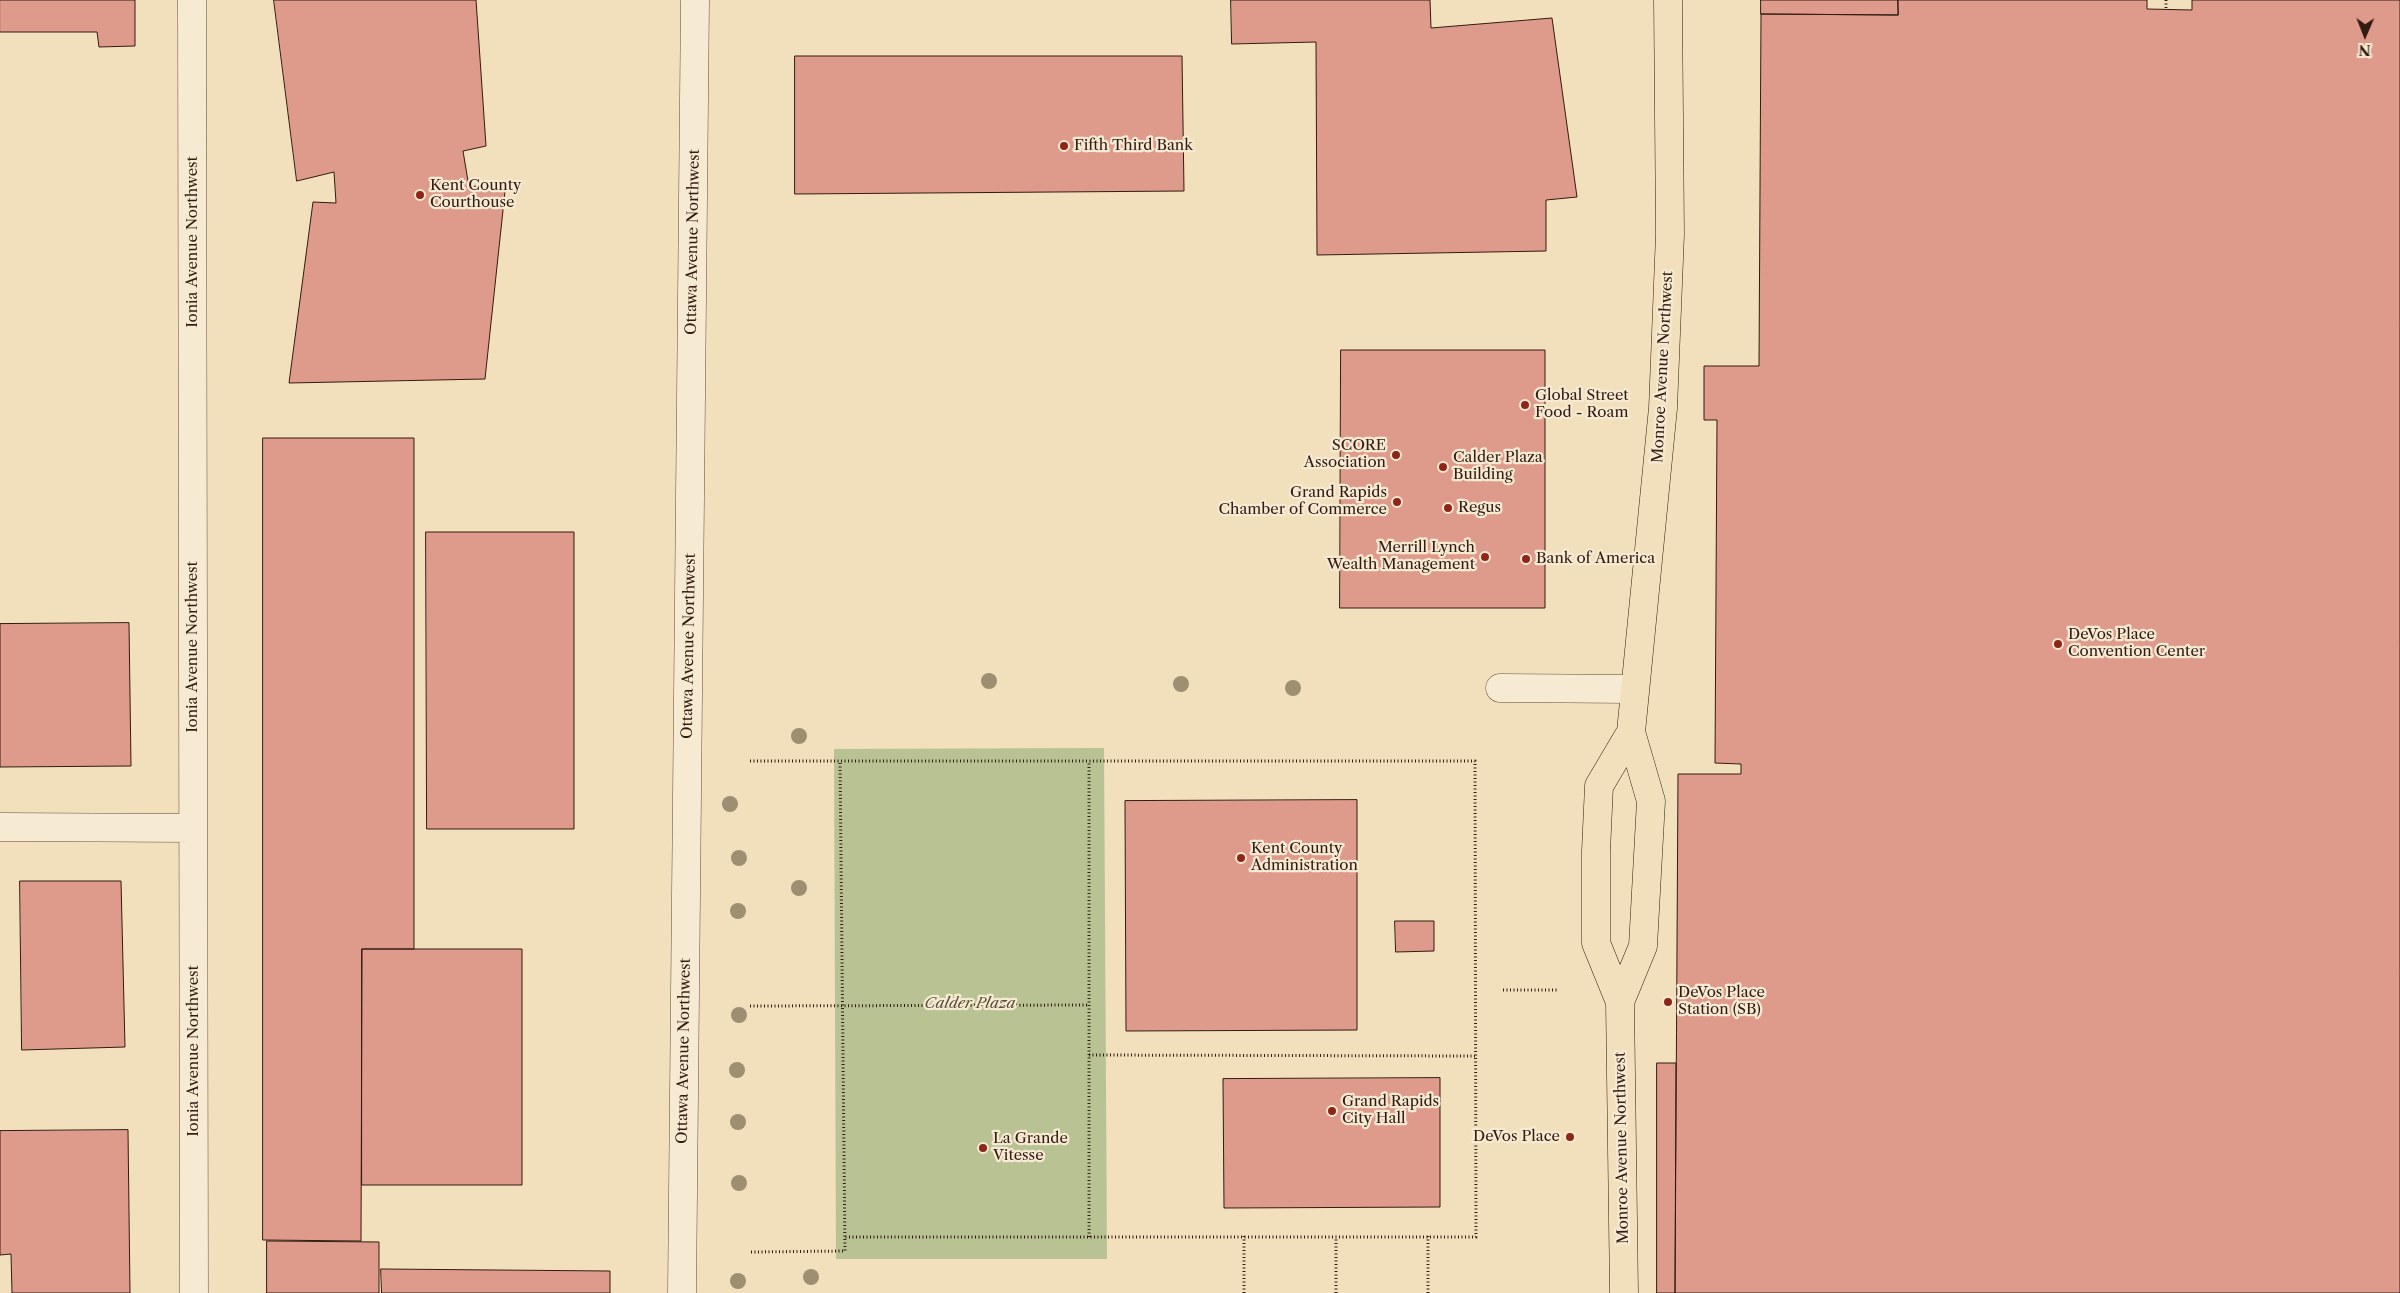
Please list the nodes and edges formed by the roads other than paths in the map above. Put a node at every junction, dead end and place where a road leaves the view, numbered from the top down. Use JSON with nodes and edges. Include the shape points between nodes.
{"nodes":[{"id":1,"x":192,"y":0,"type":"edge"},
{"id":2,"x":695,"y":0,"type":"edge"},
{"id":3,"x":1668,"y":0,"type":"edge"},
{"id":4,"x":1500,"y":688,"type":"dead end"},
{"id":5,"x":1634,"y":688,"type":"junction"},
{"id":6,"x":1630,"y":732,"type":"junction"},
{"id":7,"x":0,"y":827,"type":"edge"},
{"id":8,"x":193,"y":828,"type":"junction"},
{"id":9,"x":1620,"y":1002,"type":"junction"},
{"id":10,"x":194,"y":1293,"type":"edge"},
{"id":11,"x":682,"y":1293,"type":"edge"},
{"id":12,"x":1624,"y":1293,"type":"edge"}],
"edges":[{"from":1,"to":8,"type":"street","name":"Ionia Avenue Northwest"},
{"from":2,"to":11,"type":"street","name":"Ottawa Avenue Northwest"},
{"from":3,"to":5,"type":"main road","name":"Monroe Avenue Northwest","via":[[1670,234],[1663,408]]},
{"from":4,"to":5,"type":"street"},
{"from":5,"to":6,"type":"main road","name":"Monroe Avenue Northwest"},
{"from":6,"to":9,"type":"main road","name":"Monroe Avenue Northwest","via":[[1651,801],[1643,946]]},
{"from":6,"to":9,"type":"main road","name":"Monroe Avenue Northwest","via":[[1599,786],[1596,851],[1596,943]]},
{"from":7,"to":8,"type":"street"},
{"from":8,"to":10,"type":"street","name":"Ionia Avenue Northwest"},
{"from":9,"to":12,"type":"main road","name":"Monroe Avenue Northwest"}]}
